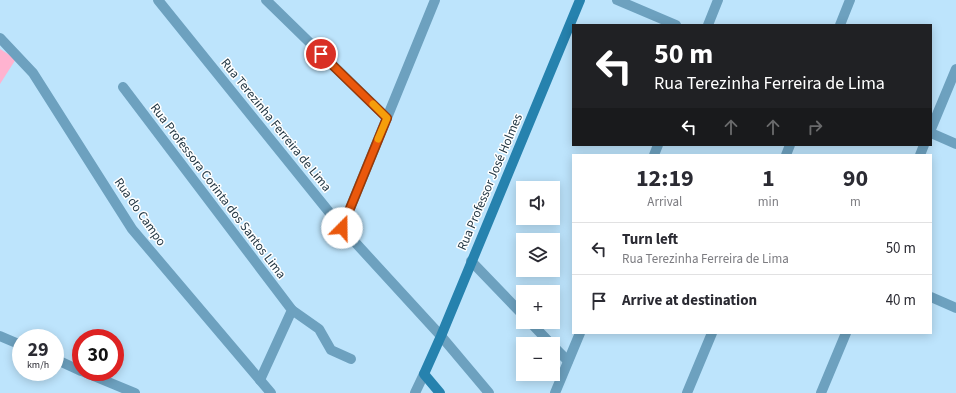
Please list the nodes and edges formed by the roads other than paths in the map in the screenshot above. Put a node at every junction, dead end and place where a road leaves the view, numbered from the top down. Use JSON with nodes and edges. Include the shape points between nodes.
{"nodes":[{"id":1,"x":158,"y":0,"type":"edge"},
{"id":2,"x":266,"y":0,"type":"edge"},
{"id":3,"x":436,"y":0,"type":"edge"},
{"id":4,"x":580,"y":0,"type":"edge"},
{"id":5,"x":617,"y":0,"type":"edge"},
{"id":6,"x":718,"y":0,"type":"edge"},
{"id":7,"x":850,"y":0,"type":"edge"},
{"id":8,"x":674,"y":24,"type":"edge"},
{"id":9,"x":708,"y":24,"type":"edge"},
{"id":10,"x":840,"y":24,"type":"edge"},
{"id":11,"x":0,"y":38,"type":"edge"},
{"id":12,"x":956,"y":69,"type":"edge"},
{"id":13,"x":123,"y":87,"type":"dead end"},
{"id":14,"x":387,"y":118,"type":"junction"},
{"id":15,"x":932,"y":127,"type":"edge"},
{"id":16,"x":932,"y":133,"type":"edge"},
{"id":17,"x":956,"y":144,"type":"edge"},
{"id":18,"x":342,"y":228,"type":"junction"},
{"id":19,"x":472,"y":261,"type":"junction"},
{"id":20,"x":932,"y":297,"type":"edge"},
{"id":21,"x":516,"y":308,"type":"edge"},
{"id":22,"x":956,"y":308,"type":"edge"},
{"id":23,"x":292,"y":310,"type":"junction"},
{"id":24,"x":537,"y":329,"type":"edge"},
{"id":25,"x":580,"y":334,"type":"edge"},
{"id":26,"x":712,"y":334,"type":"edge"},
{"id":27,"x":846,"y":334,"type":"edge"},
{"id":28,"x":0,"y":336,"type":"edge"},
{"id":29,"x":441,"y":336,"type":"junction"},
{"id":30,"x":544,"y":337,"type":"edge"},
{"id":31,"x":12,"y":341,"type":"edge"},
{"id":32,"x":560,"y":353,"type":"edge"},
{"id":33,"x":351,"y":359,"type":"dead end"},
{"id":34,"x":568,"y":361,"type":"junction"},
{"id":35,"x":424,"y":374,"type":"junction"},
{"id":36,"x":260,"y":380,"type":"junction"},
{"id":37,"x":106,"y":381,"type":"edge"},
{"id":38,"x":135,"y":393,"type":"edge"},
{"id":39,"x":271,"y":393,"type":"edge"},
{"id":40,"x":415,"y":393,"type":"edge"},
{"id":41,"x":440,"y":393,"type":"edge"},
{"id":42,"x":489,"y":393,"type":"edge"},
{"id":43,"x":555,"y":393,"type":"edge"},
{"id":44,"x":687,"y":393,"type":"edge"},
{"id":45,"x":821,"y":393,"type":"edge"}],
"edges":[{"from":1,"to":18,"type":"street","name":"Rua Terezinha Ferreira de Lima"},
{"from":2,"to":14,"type":"street"},
{"from":3,"to":14,"type":"street"},
{"from":4,"to":19,"type":"main road","name":"Rua Professor José Holmes"},
{"from":5,"to":8,"type":"street"},
{"from":6,"to":9,"type":"street"},
{"from":7,"to":10,"type":"street"},
{"from":11,"to":36,"type":"street","name":"Rua do Campo","via":[[33,73],[132,229]]},
{"from":12,"to":15,"type":"street"},
{"from":13,"to":23,"type":"street","name":"Rua Professora Corinta dos Santos Lima"},
{"from":14,"to":18,"type":"street"},
{"from":16,"to":17,"type":"street"},
{"from":18,"to":29,"type":"street","name":"Rua Terezinha Ferreira de Lima"},
{"from":19,"to":21,"type":"street"},
{"from":19,"to":29,"type":"main road","name":"Rua Professor José Holmes"},
{"from":20,"to":22,"type":"street"},
{"from":23,"to":33,"type":"street","name":"Rua Professora Corinta dos Santos Lima","via":[[319,328],[331,350]]},
{"from":23,"to":36,"type":"street"},
{"from":24,"to":30,"type":"street"},
{"from":25,"to":34,"type":"street"},
{"from":26,"to":44,"type":"street"},
{"from":27,"to":45,"type":"street"},
{"from":28,"to":31,"type":"street"},
{"from":29,"to":35,"type":"main road","name":"Rua Professor José Holmes"},
{"from":29,"to":42,"type":"street","name":"Rua Terezinha Ferreira de Lima"},
{"from":32,"to":34,"type":"street"},
{"from":34,"to":43,"type":"street"},
{"from":35,"to":40,"type":"street"},
{"from":35,"to":41,"type":"main road"},
{"from":36,"to":39,"type":"street","name":"Rua do Campo"},
{"from":37,"to":38,"type":"street"}]}
